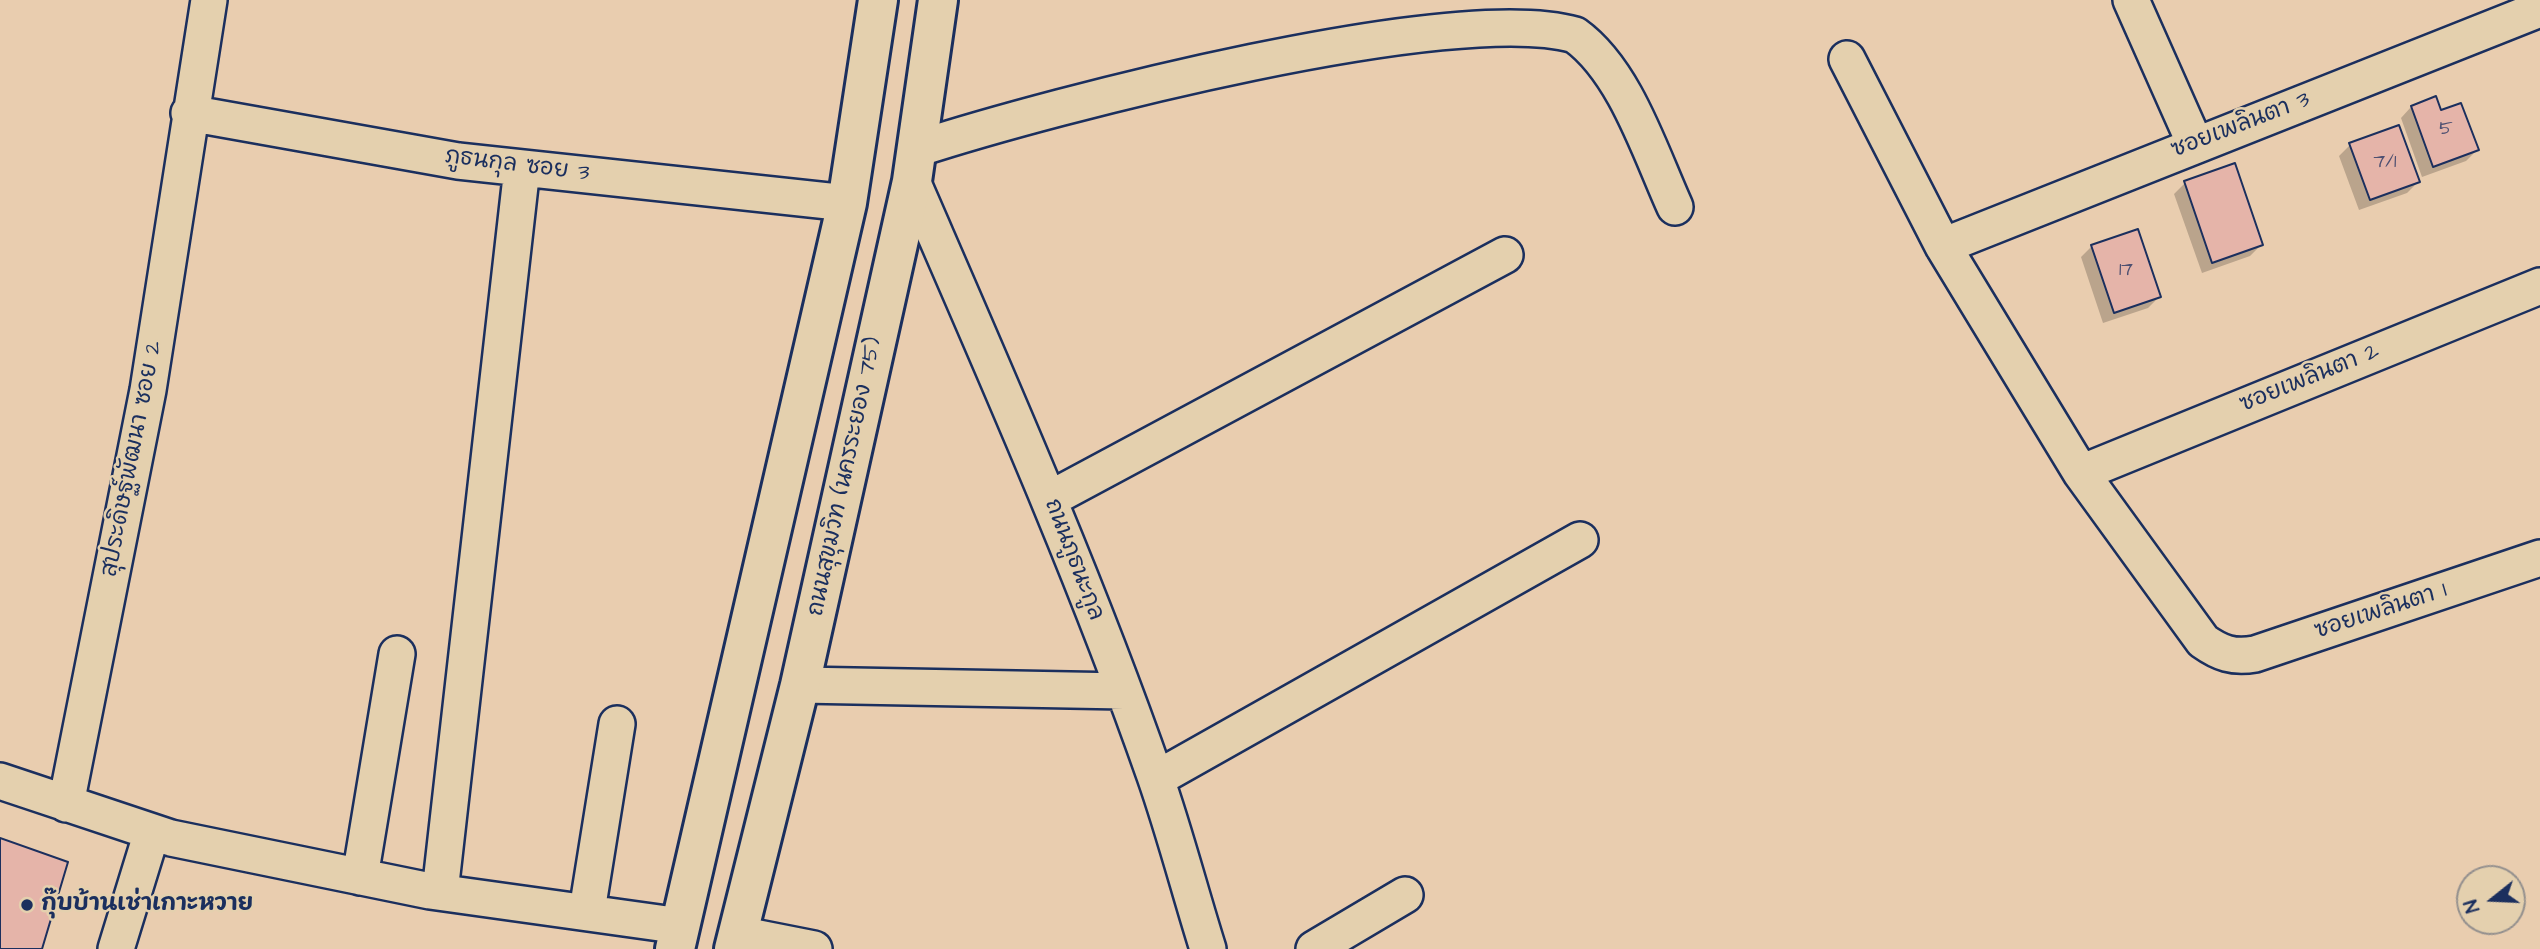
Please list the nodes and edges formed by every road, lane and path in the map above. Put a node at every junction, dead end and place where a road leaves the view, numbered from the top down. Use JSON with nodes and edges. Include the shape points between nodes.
{"nodes":[{"id":1,"x":209,"y":0,"type":"edge"},
{"id":2,"x":878,"y":0,"type":"edge"},
{"id":3,"x":938,"y":0,"type":"edge"},
{"id":4,"x":2131,"y":0,"type":"edge"},
{"id":5,"x":2540,"y":9,"type":"edge"},
{"id":6,"x":1847,"y":59,"type":"dead end"},
{"id":7,"x":190,"y":113,"type":"junction"},
{"id":8,"x":2194,"y":144,"type":"junction"},
{"id":9,"x":914,"y":165,"type":"junction"},
{"id":10,"x":522,"y":168,"type":"junction"},
{"id":11,"x":847,"y":203,"type":"junction"},
{"id":12,"x":1675,"y":207,"type":"dead end"},
{"id":13,"x":1943,"y":246,"type":"junction"},
{"id":14,"x":1505,"y":255,"type":"dead end"},
{"id":15,"x":2540,"y":286,"type":"edge"},
{"id":16,"x":2081,"y":473,"type":"junction"},
{"id":17,"x":1050,"y":499,"type":"junction"},
{"id":18,"x":1580,"y":540,"type":"dead end"},
{"id":19,"x":2540,"y":558,"type":"edge"},
{"id":20,"x":397,"y":654,"type":"dead end"},
{"id":21,"x":800,"y":685,"type":"junction"},
{"id":22,"x":1124,"y":691,"type":"junction"},
{"id":23,"x":617,"y":724,"type":"dead end"},
{"id":24,"x":1156,"y":779,"type":"junction"},
{"id":25,"x":0,"y":781,"type":"edge"},
{"id":26,"x":66,"y":804,"type":"junction"},
{"id":27,"x":152,"y":832,"type":"junction"},
{"id":28,"x":360,"y":877,"type":"junction"},
{"id":29,"x":440,"y":892,"type":"junction"},
{"id":30,"x":1405,"y":895,"type":"dead end"},
{"id":31,"x":587,"y":911,"type":"junction"},
{"id":32,"x":678,"y":937,"type":"edge"},
{"id":33,"x":736,"y":941,"type":"edge"},
{"id":34,"x":116,"y":949,"type":"edge"},
{"id":35,"x":814,"y":949,"type":"edge"},
{"id":36,"x":1208,"y":949,"type":"edge"},
{"id":37,"x":1314,"y":949,"type":"edge"}],
"edges":[{"from":1,"to":7,"type":"street","name":"สุประดิษฐ์พัฒนา ซอย 2"},
{"from":2,"to":11,"type":"street"},
{"from":3,"to":9,"type":"street","name":"ถนนสุขุมวิท (นครระยอง 75)"},
{"from":4,"to":8,"type":"street"},
{"from":5,"to":8,"type":"street","name":"ซอยเพลินตา 3"},
{"from":6,"to":13,"type":"street"},
{"from":7,"to":10,"type":"street","name":"ภูธนกุล ซอย 3","via":[[458,161]]},
{"from":7,"to":26,"type":"street","name":"สุประดิษฐ์พัฒนา ซอย 2","via":[[148,390]]},
{"from":8,"to":13,"type":"street","name":"ซอยเพลินตา 3"},
{"from":9,"to":12,"type":"street","via":[[1190,59],[1299,31],[1410,10],[1502,9],[1550,21],[1596,51],[1615,77]]},
{"from":9,"to":17,"type":"street","name":"ถนนภูธนะกูล"},
{"from":9,"to":21,"type":"street","name":"ถนนสุขุมวิท (นครระยอง 75)"},
{"from":10,"to":11,"type":"street","name":"ภูธนกุล ซอย 3"},
{"from":10,"to":29,"type":"street"},
{"from":11,"to":32,"type":"street"},
{"from":13,"to":16,"type":"street"},
{"from":14,"to":17,"type":"street"},
{"from":15,"to":16,"type":"street","name":"ซอยเพลินตา 2"},
{"from":16,"to":19,"type":"street","name":"ซอยเพลินตา 1","via":[[2203,641],[2220,653],[2239,657]]},
{"from":17,"to":22,"type":"street","name":"ถนนภูธนะกูล"},
{"from":18,"to":24,"type":"street"},
{"from":20,"to":28,"type":"street"},
{"from":21,"to":22,"type":"street"},
{"from":21,"to":33,"type":"street","name":"ถนนสุขุมวิท (นครระยอง 75)"},
{"from":22,"to":24,"type":"street","name":"ถนนภูธนะกูล"},
{"from":23,"to":31,"type":"street"},
{"from":24,"to":36,"type":"street","name":"ถนนภูธนะกูล"},
{"from":25,"to":26,"type":"street"},
{"from":26,"to":27,"type":"street"},
{"from":27,"to":28,"type":"street"},
{"from":27,"to":34,"type":"street"},
{"from":28,"to":29,"type":"street"},
{"from":29,"to":31,"type":"street"},
{"from":30,"to":37,"type":"street"},
{"from":31,"to":32,"type":"street"},
{"from":33,"to":35,"type":"street"}]}
